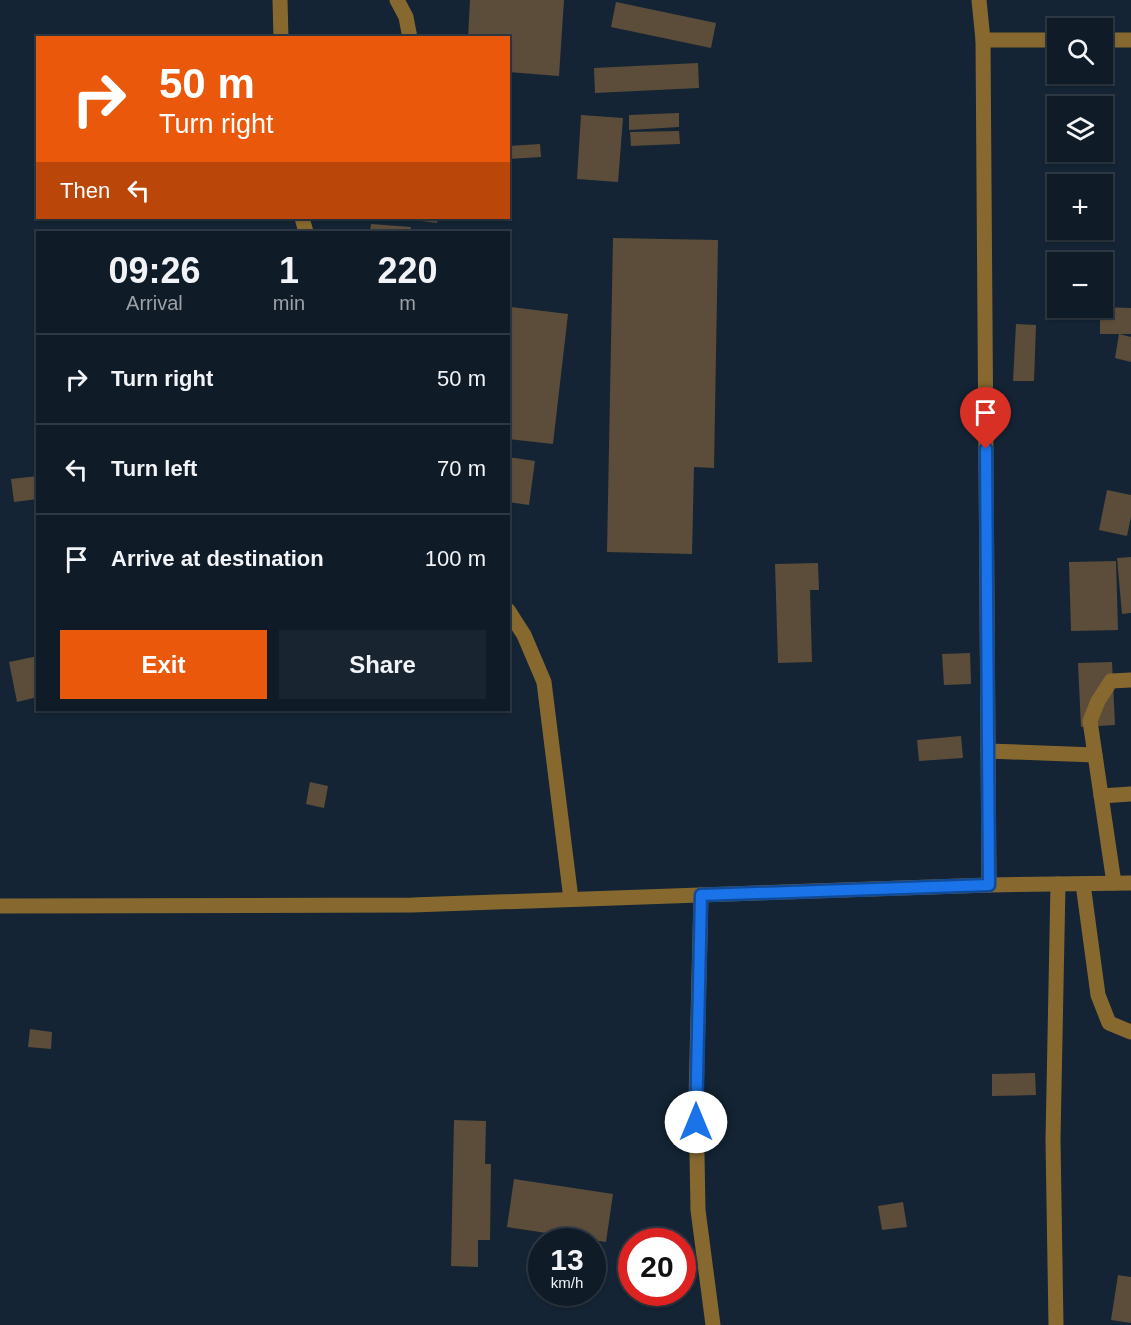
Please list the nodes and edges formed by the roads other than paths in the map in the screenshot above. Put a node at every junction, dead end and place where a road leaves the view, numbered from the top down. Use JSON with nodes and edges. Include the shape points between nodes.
{"nodes":[{"id":1,"x":280,"y":0,"type":"edge"},
{"id":2,"x":397,"y":0,"type":"edge"},
{"id":3,"x":979,"y":0,"type":"edge"},
{"id":4,"x":281,"y":36,"type":"edge"},
{"id":5,"x":410,"y":36,"type":"edge"},
{"id":6,"x":983,"y":40,"type":"junction"},
{"id":7,"x":1047,"y":40,"type":"edge"},
{"id":8,"x":1113,"y":40,"type":"edge"},
{"id":9,"x":1131,"y":40,"type":"edge"},
{"id":10,"x":510,"y":613,"type":"edge"},
{"id":11,"x":1131,"y":680,"type":"edge"},
{"id":12,"x":988,"y":751,"type":"junction"},
{"id":13,"x":1095,"y":755,"type":"junction"},
{"id":14,"x":1131,"y":794,"type":"edge"},
{"id":15,"x":1101,"y":796,"type":"junction"},
{"id":16,"x":1131,"y":883,"type":"edge"},
{"id":17,"x":1059,"y":884,"type":"junction"},
{"id":18,"x":1083,"y":884,"type":"junction"},
{"id":19,"x":1114,"y":884,"type":"junction"},
{"id":20,"x":989,"y":885,"type":"junction"},
{"id":21,"x":701,"y":895,"type":"junction"},
{"id":22,"x":571,"y":899,"type":"junction"},
{"id":23,"x":0,"y":906,"type":"edge"},
{"id":24,"x":1131,"y":1032,"type":"edge"},
{"id":25,"x":713,"y":1325,"type":"edge"},
{"id":26,"x":1056,"y":1325,"type":"edge"}],
"edges":[{"from":1,"to":4,"type":"street"},
{"from":2,"to":5,"type":"street"},
{"from":3,"to":6,"type":"street"},
{"from":6,"to":7,"type":"street"},
{"from":6,"to":12,"type":"street"},
{"from":8,"to":9,"type":"street"},
{"from":10,"to":22,"type":"street","via":[[544,682]]},
{"from":11,"to":13,"type":"street","via":[[1111,681],[1098,701],[1090,721]]},
{"from":12,"to":13,"type":"street"},
{"from":12,"to":20,"type":"street"},
{"from":13,"to":15,"type":"street"},
{"from":14,"to":15,"type":"street"},
{"from":15,"to":19,"type":"street"},
{"from":16,"to":19,"type":"street"},
{"from":17,"to":18,"type":"street"},
{"from":17,"to":20,"type":"street"},
{"from":17,"to":26,"type":"street","via":[[1053,1140]]},
{"from":18,"to":19,"type":"street"},
{"from":18,"to":24,"type":"street","via":[[1098,995],[1110,1023]]},
{"from":20,"to":21,"type":"street"},
{"from":21,"to":22,"type":"street"},
{"from":21,"to":25,"type":"street","via":[[696,1100],[698,1210]]},
{"from":22,"to":23,"type":"street","via":[[412,905]]}]}
